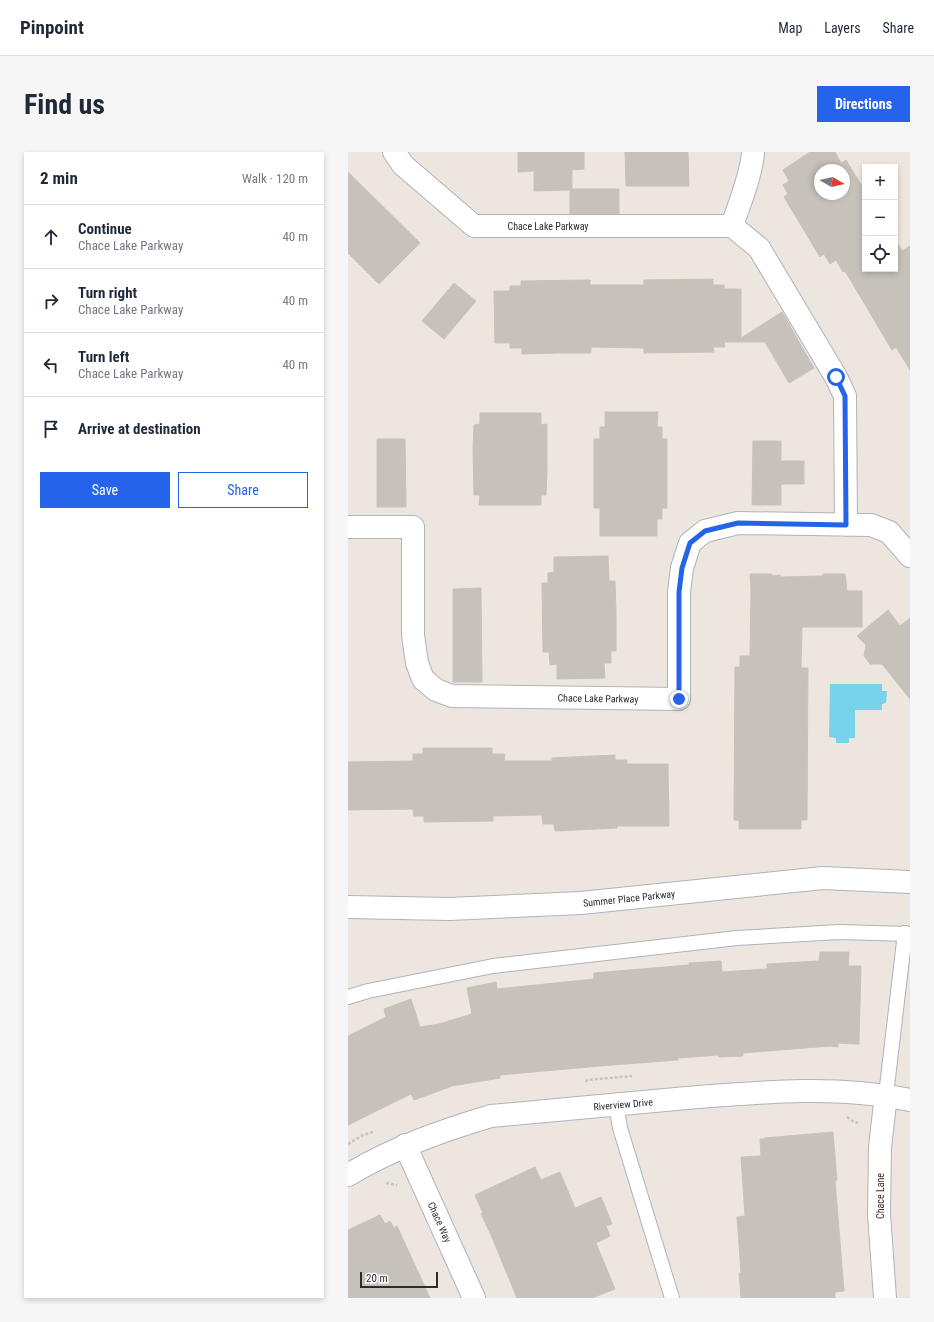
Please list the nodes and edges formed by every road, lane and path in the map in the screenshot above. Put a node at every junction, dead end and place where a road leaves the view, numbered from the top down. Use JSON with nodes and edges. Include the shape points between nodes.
{"nodes":[{"id":1,"x":394,"y":152,"type":"edge"},
{"id":2,"x":753,"y":152,"type":"edge"},
{"id":3,"x":732,"y":226,"type":"junction"},
{"id":4,"x":846,"y":525,"type":"junction"},
{"id":5,"x":348,"y":527,"type":"edge"},
{"id":6,"x":910,"y":556,"type":"edge"},
{"id":7,"x":910,"y":882,"type":"edge"},
{"id":8,"x":348,"y":907,"type":"edge"},
{"id":9,"x":908,"y":934,"type":"edge"},
{"id":10,"x":348,"y":997,"type":"edge"},
{"id":11,"x":886,"y":1095,"type":"junction"},
{"id":12,"x":910,"y":1100,"type":"edge"},
{"id":13,"x":616,"y":1104,"type":"junction"},
{"id":14,"x":405,"y":1145,"type":"junction"},
{"id":15,"x":348,"y":1175,"type":"edge"},
{"id":16,"x":474,"y":1298,"type":"edge"},
{"id":17,"x":672,"y":1298,"type":"edge"},
{"id":18,"x":885,"y":1298,"type":"edge"}],
"edges":[{"from":1,"to":3,"type":"street","name":"Chace Lake Parkway","via":[[403,165],[474,226]]},
{"from":2,"to":3,"type":"street"},
{"from":3,"to":4,"type":"street","via":[[758,248],[845,396]]},
{"from":4,"to":5,"type":"street","name":"Chace Lake Parkway","via":[[738,523],[705,531],[690,543],[682,568],[679,592],[679,699],[452,696],[436,690],[423,679],[416,663],[413,635],[413,527]]},
{"from":4,"to":6,"type":"street","name":"Chace Lake Parkway","via":[[871,525],[889,532]]},
{"from":7,"to":8,"type":"street","name":"Summer Place Parkway","via":[[823,878],[581,903],[449,909]]},
{"from":9,"to":10,"type":"lane","via":[[839,932],[737,938],[493,966]]},
{"from":9,"to":11,"type":"lane"},
{"from":11,"to":12,"type":"street","name":"Riverview Drive"},
{"from":11,"to":13,"type":"street","name":"Riverview Drive","via":[[761,1092]]},
{"from":11,"to":18,"type":"street","name":"Chace Lane","via":[[880,1147],[879,1214]]},
{"from":13,"to":14,"type":"street","name":"Riverview Drive","via":[[491,1116]]},
{"from":13,"to":17,"type":"lane","via":[[620,1128]]},
{"from":14,"to":15,"type":"street","name":"Riverview Drive"},
{"from":14,"to":16,"type":"street","name":"Chace Way"}]}
